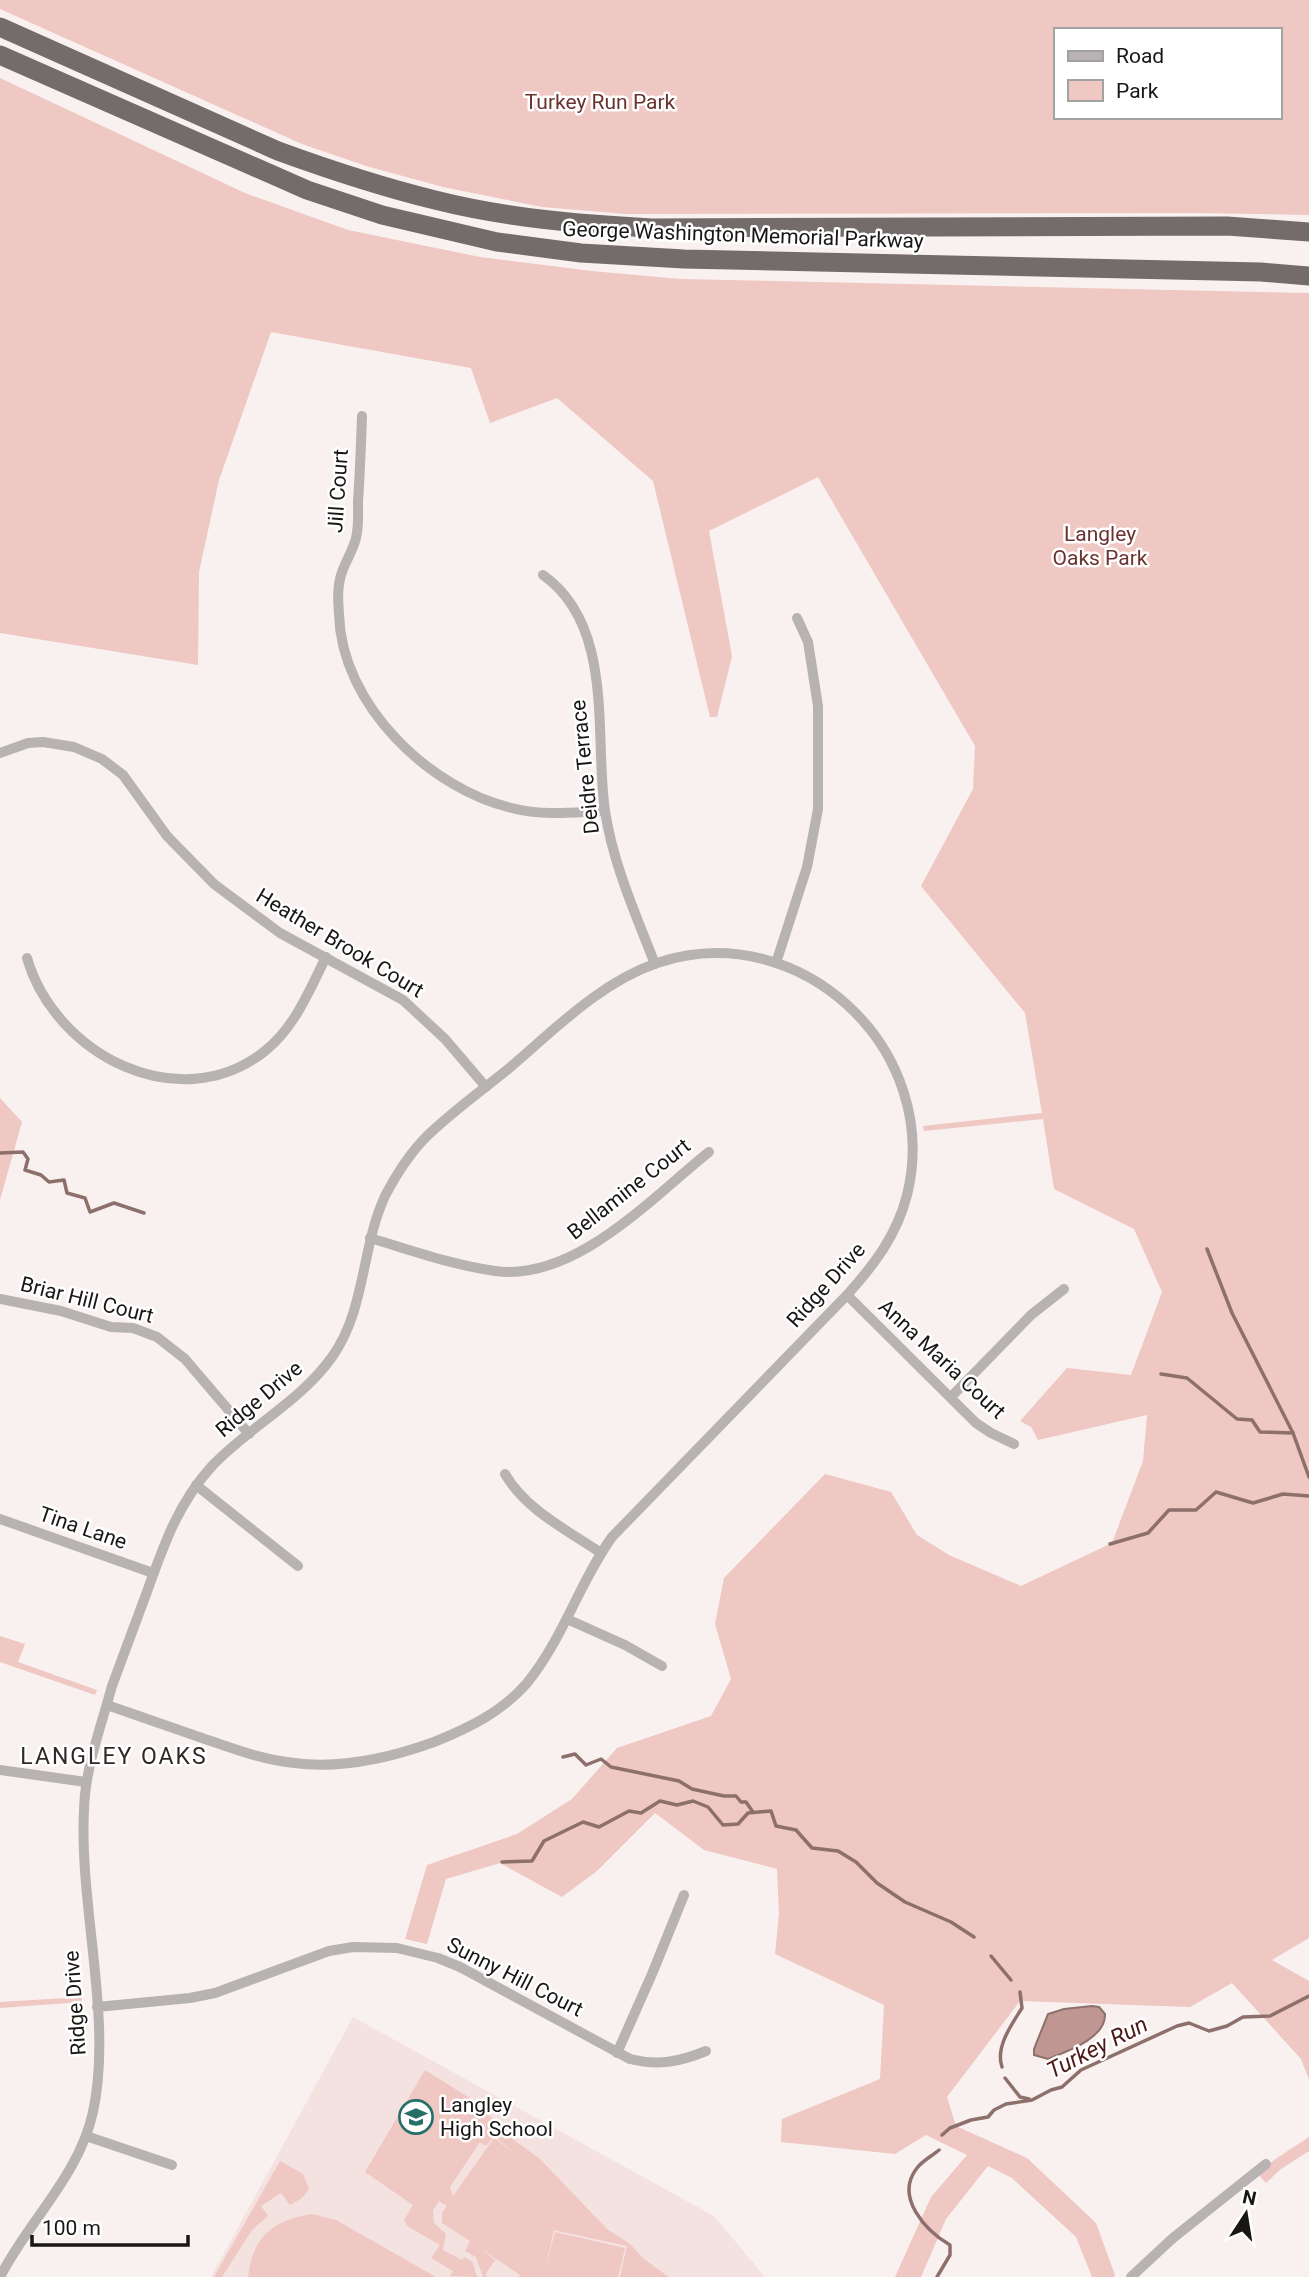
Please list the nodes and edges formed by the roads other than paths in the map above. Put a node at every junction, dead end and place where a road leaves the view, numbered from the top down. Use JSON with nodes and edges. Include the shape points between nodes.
{"nodes":[{"id":1,"x":0,"y":27,"type":"edge"},
{"id":2,"x":0,"y":55,"type":"edge"},
{"id":3,"x":1309,"y":232,"type":"edge"},
{"id":4,"x":1309,"y":276,"type":"edge"},
{"id":5,"x":362,"y":416,"type":"dead end"},
{"id":6,"x":543,"y":575,"type":"dead end"},
{"id":7,"x":797,"y":618,"type":"dead end"},
{"id":8,"x":0,"y":753,"type":"edge"},
{"id":9,"x":606,"y":811,"type":"junction"},
{"id":10,"x":326,"y":957,"type":"junction"},
{"id":11,"x":27,"y":958,"type":"dead end"},
{"id":12,"x":776,"y":963,"type":"junction"},
{"id":13,"x":655,"y":964,"type":"junction"},
{"id":14,"x":485,"y":1087,"type":"junction"},
{"id":15,"x":709,"y":1152,"type":"dead end"},
{"id":16,"x":370,"y":1238,"type":"junction"},
{"id":17,"x":1064,"y":1289,"type":"dead end"},
{"id":18,"x":847,"y":1295,"type":"junction"},
{"id":19,"x":0,"y":1299,"type":"edge"},
{"id":20,"x":951,"y":1397,"type":"junction"},
{"id":21,"x":249,"y":1434,"type":"junction"},
{"id":22,"x":1014,"y":1444,"type":"dead end"},
{"id":23,"x":505,"y":1474,"type":"dead end"},
{"id":24,"x":196,"y":1485,"type":"junction"},
{"id":25,"x":0,"y":1519,"type":"edge"},
{"id":26,"x":601,"y":1553,"type":"junction"},
{"id":27,"x":298,"y":1566,"type":"dead end"},
{"id":28,"x":153,"y":1573,"type":"junction"},
{"id":29,"x":567,"y":1619,"type":"junction"},
{"id":30,"x":662,"y":1666,"type":"dead end"},
{"id":31,"x":107,"y":1704,"type":"junction"},
{"id":32,"x":0,"y":1770,"type":"edge"},
{"id":33,"x":86,"y":1782,"type":"junction"},
{"id":34,"x":684,"y":1895,"type":"dead end"},
{"id":35,"x":97,"y":2007,"type":"junction"},
{"id":36,"x":706,"y":2051,"type":"dead end"},
{"id":37,"x":617,"y":2053,"type":"junction"},
{"id":38,"x":86,"y":2136,"type":"junction"},
{"id":39,"x":1266,"y":2164,"type":"dead end"},
{"id":40,"x":172,"y":2165,"type":"dead end"},
{"id":41,"x":0,"y":2277,"type":"edge"},
{"id":42,"x":1131,"y":2277,"type":"edge"}],
"edges":[{"from":1,"to":3,"type":"highway","name":"George Washington Memorial Parkway","via":[[318,166],[438,201],[523,217],[652,228],[1227,226]]},
{"from":2,"to":4,"type":"highway","name":"George Washington Memorial Parkway","via":[[307,190],[395,218],[497,242],[581,254],[684,259]]},
{"from":5,"to":9,"type":"street","name":"Jill Court","via":[[356,538],[338,583],[341,638],[368,701],[413,756],[471,794],[527,811]]},
{"from":6,"to":9,"type":"street","name":"Deidre Terrace","via":[[562,590],[586,631],[594,666]]},
{"from":7,"to":12,"type":"street","via":[[808,642],[818,706],[818,809],[807,867]]},
{"from":8,"to":10,"type":"street","name":"Heather Brook Court","via":[[43,742],[102,758],[123,775],[167,836],[214,884],[269,926]]},
{"from":9,"to":13,"type":"street","name":"Deidre Terrace","via":[[623,878]]},
{"from":10,"to":11,"type":"street","via":[[291,1024],[266,1050],[225,1073],[177,1080],[146,1076],[105,1058],[48,1004]]},
{"from":10,"to":14,"type":"street","name":"Heather Brook Court","via":[[414,1009]]},
{"from":12,"to":13,"type":"street","name":"Ridge Drive","via":[[717,953]]},
{"from":12,"to":18,"type":"street","name":"Ridge Drive","via":[[824,986],[856,1012],[895,1068],[909,1112],[912,1158],[901,1214],[881,1253]]},
{"from":13,"to":14,"type":"street","name":"Ridge Drive","via":[[605,990]]},
{"from":14,"to":16,"type":"street","name":"Ridge Drive","via":[[412,1154],[386,1195]]},
{"from":15,"to":16,"type":"street","name":"Bellamine Court","via":[[597,1243],[538,1268],[495,1271]]},
{"from":16,"to":21,"type":"street","name":"Ridge Drive","via":[[354,1314],[335,1354],[302,1391]]},
{"from":17,"to":20,"type":"street","via":[[1031,1315]]},
{"from":18,"to":20,"type":"street","name":"Anna Maria Court"},
{"from":18,"to":26,"type":"street","name":"Ridge Drive"},
{"from":19,"to":21,"type":"street","name":"Briar Hill Court","via":[[157,1337],[185,1359]]},
{"from":20,"to":22,"type":"street","name":"Anna Maria Court","via":[[976,1423]]},
{"from":21,"to":24,"type":"street","name":"Ridge Drive"},
{"from":23,"to":26,"type":"street","via":[[526,1501]]},
{"from":24,"to":27,"type":"street"},
{"from":24,"to":28,"type":"street","name":"Ridge Drive","via":[[174,1520]]},
{"from":25,"to":28,"type":"street","name":"Tina Lane"},
{"from":26,"to":29,"type":"street","name":"Ridge Drive"},
{"from":28,"to":31,"type":"street","name":"Ridge Drive"},
{"from":29,"to":30,"type":"street"},
{"from":29,"to":31,"type":"street","name":"Ridge Drive","via":[[538,1668],[487,1717],[428,1744],[366,1760],[318,1765],[273,1760]]},
{"from":31,"to":33,"type":"street","name":"Ridge Drive"},
{"from":32,"to":33,"type":"street"},
{"from":33,"to":35,"type":"street","name":"Ridge Drive","via":[[84,1853]]},
{"from":34,"to":37,"type":"street"},
{"from":35,"to":37,"type":"street","name":"Sunny Hill Court","via":[[215,1993],[328,1951],[375,1946],[460,1967]]},
{"from":35,"to":38,"type":"street","name":"Ridge Drive","via":[[97,2090]]},
{"from":36,"to":37,"type":"street","name":"Sunny Hill Court","via":[[656,2064]]},
{"from":38,"to":40,"type":"street"},
{"from":38,"to":41,"type":"street","name":"Ridge Drive","via":[[70,2170]]},
{"from":39,"to":42,"type":"street"}]}
